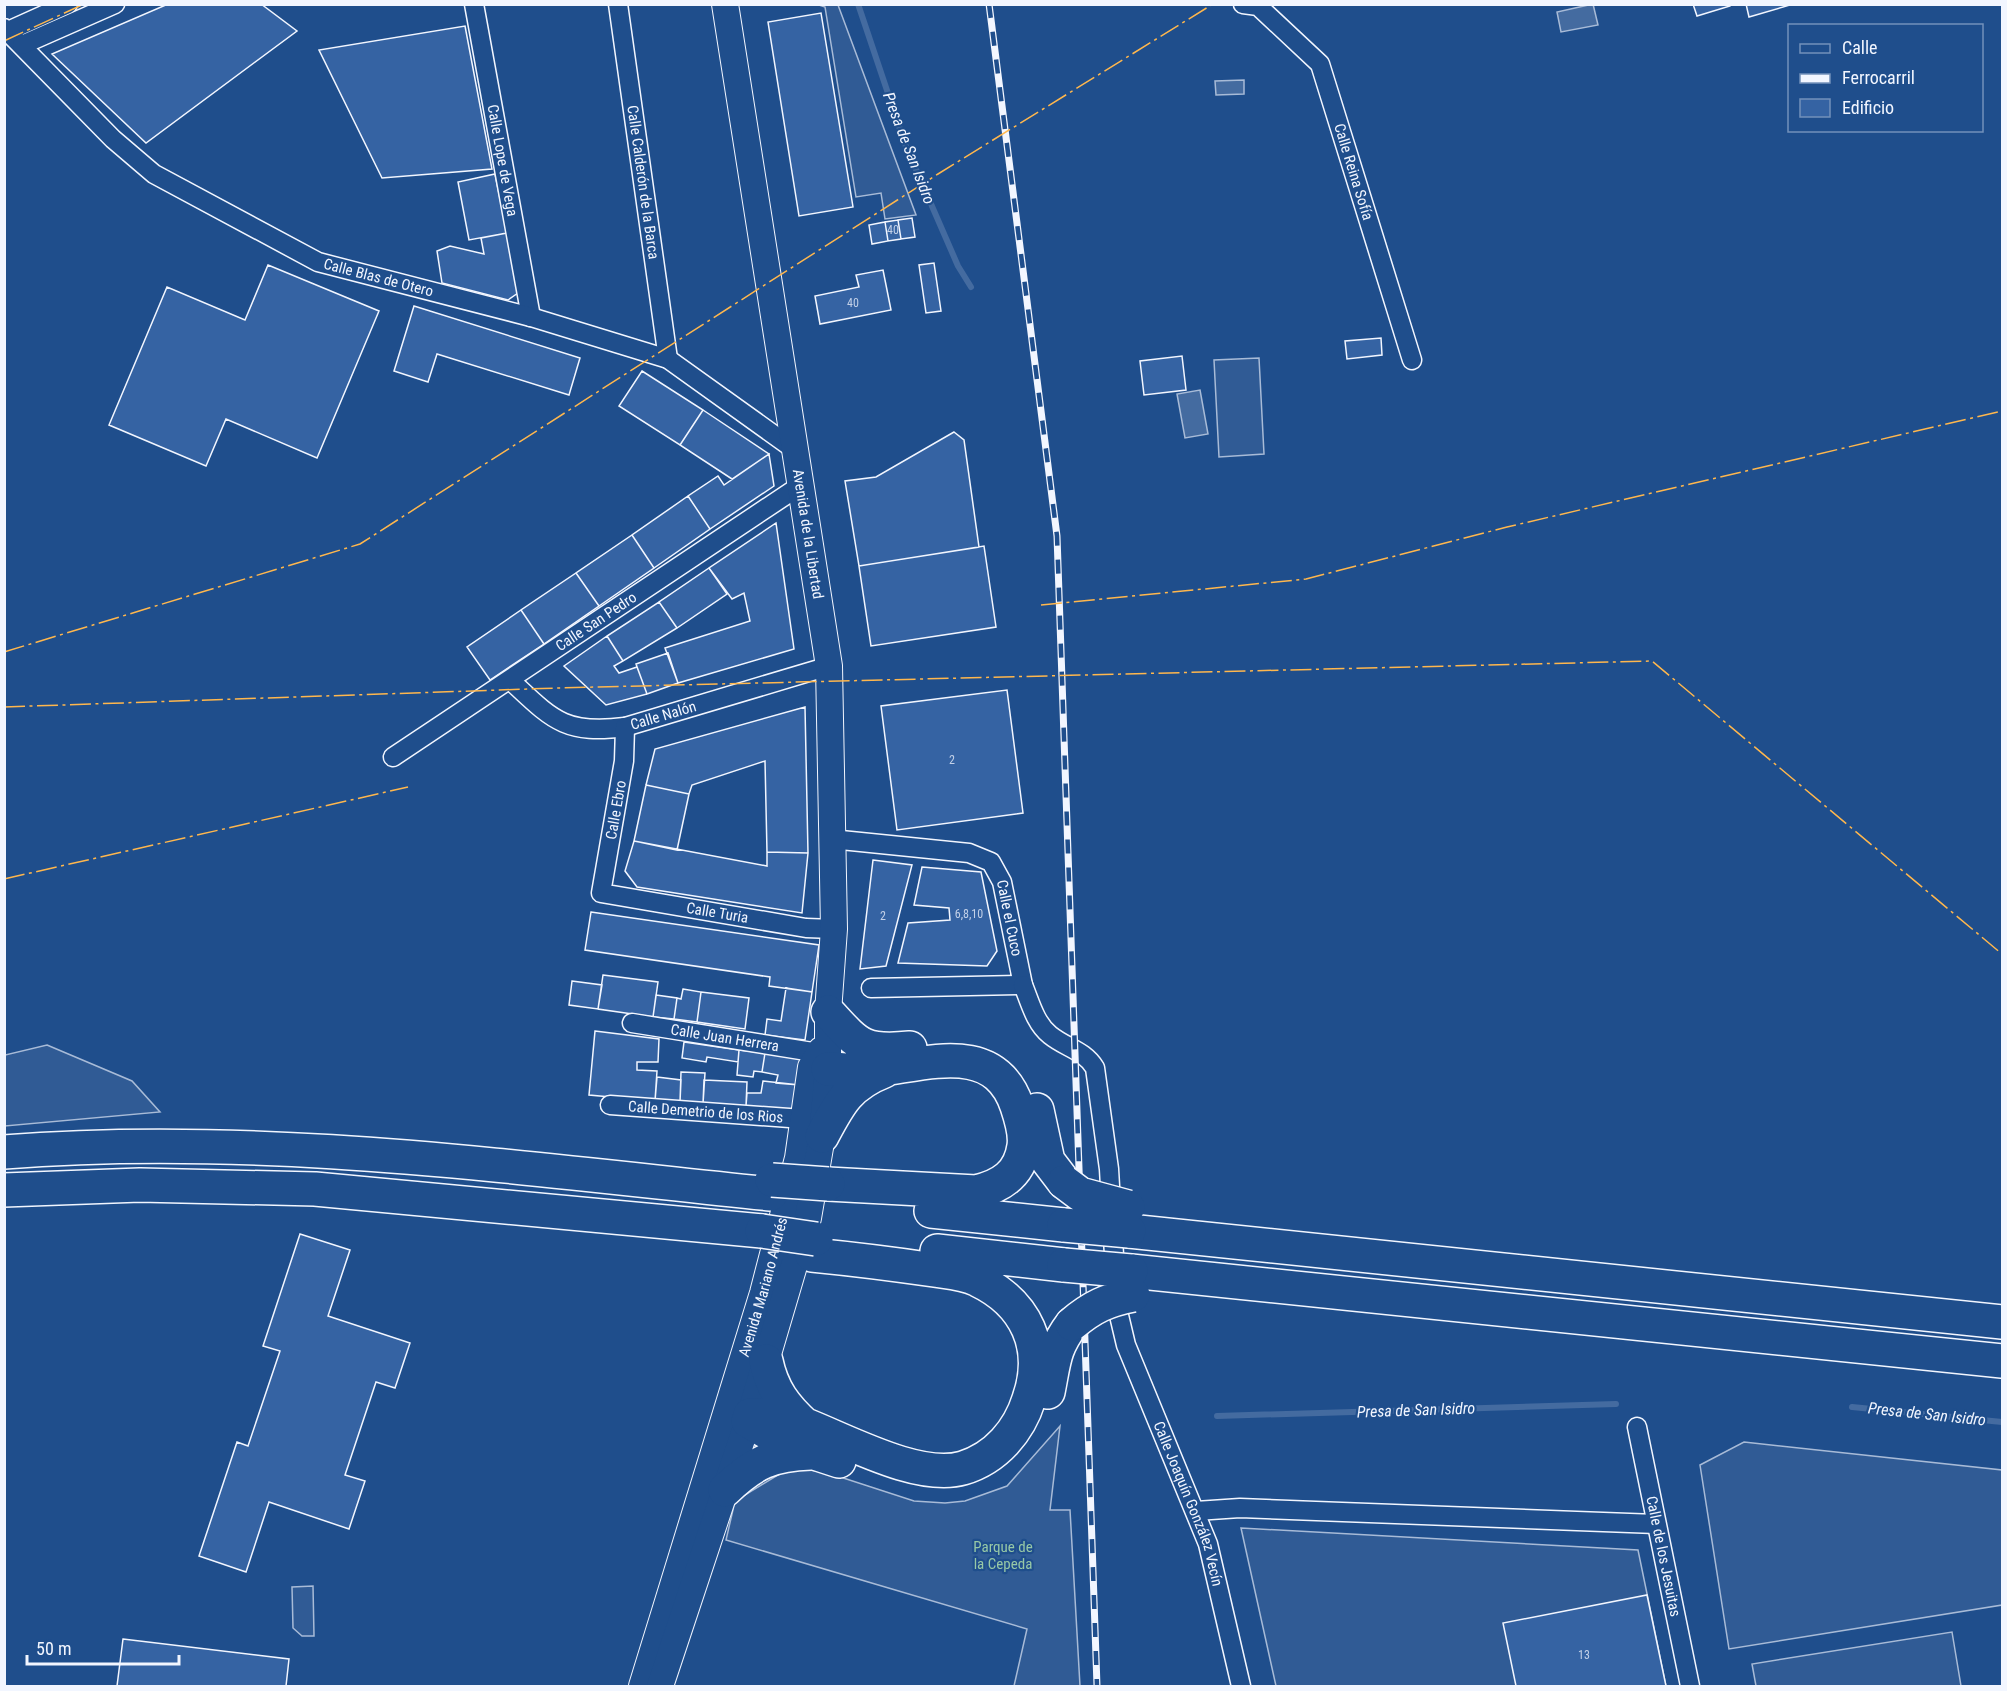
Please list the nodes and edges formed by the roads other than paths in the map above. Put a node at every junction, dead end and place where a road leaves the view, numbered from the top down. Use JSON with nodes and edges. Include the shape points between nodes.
{"nodes":[{"id":1,"x":68,"y":4,"type":"edge"},
{"id":2,"x":115,"y":4,"type":"edge"},
{"id":3,"x":474,"y":4,"type":"edge"},
{"id":4,"x":618,"y":4,"type":"edge"},
{"id":5,"x":725,"y":4,"type":"edge"},
{"id":6,"x":1250,"y":5,"type":"edge"},
{"id":7,"x":6,"y":30,"type":"edge"},
{"id":8,"x":22,"y":45,"type":"junction"},
{"id":9,"x":531,"y":316,"type":"junction"},
{"id":10,"x":668,"y":359,"type":"junction"},
{"id":11,"x":1412,"y":360,"type":"dead end"},
{"id":12,"x":795,"y":450,"type":"junction"},
{"id":13,"x":801,"y":485,"type":"junction"},
{"id":14,"x":829,"y":666,"type":"junction"},
{"id":15,"x":510,"y":680,"type":"junction"},
{"id":16,"x":625,"y":727,"type":"junction"},
{"id":17,"x":393,"y":757,"type":"dead end"},
{"id":18,"x":831,"y":839,"type":"junction"},
{"id":19,"x":601,"y":893,"type":"joint"},
{"id":20,"x":834,"y":929,"type":"junction"},
{"id":21,"x":1023,"y":985,"type":"junction"},
{"id":22,"x":871,"y":988,"type":"dead end"},
{"id":23,"x":632,"y":1023,"type":"dead end"},
{"id":24,"x":822,"y":1052,"type":"junction"},
{"id":25,"x":892,"y":1058,"type":"junction"},
{"id":26,"x":610,"y":1105,"type":"dead end"},
{"id":27,"x":812,"y":1127,"type":"junction"},
{"id":28,"x":4,"y":1152,"type":"edge"},
{"id":29,"x":4,"y":1190,"type":"edge"},
{"id":30,"x":826,"y":1191,"type":"junction"},
{"id":31,"x":1129,"y":1219,"type":"junction"},
{"id":32,"x":814,"y":1247,"type":"junction"},
{"id":33,"x":763,"y":1250,"type":"junction"},
{"id":34,"x":1132,"y":1283,"type":"junction"},
{"id":35,"x":2002,"y":1322,"type":"edge"},
{"id":36,"x":1122,"y":1326,"type":"joint"},
{"id":37,"x":766,"y":1361,"type":"junction"},
{"id":38,"x":2002,"y":1361,"type":"edge"},
{"id":39,"x":747,"y":1418,"type":"junction"},
{"id":40,"x":1637,"y":1427,"type":"dead end"},
{"id":41,"x":811,"y":1440,"type":"junction"},
{"id":42,"x":718,"y":1445,"type":"junction"},
{"id":43,"x":725,"y":1490,"type":"junction"},
{"id":44,"x":1196,"y":1511,"type":"junction"},
{"id":45,"x":1656,"y":1524,"type":"junction"},
{"id":46,"x":689,"y":1538,"type":"junction"},
{"id":47,"x":642,"y":1686,"type":"edge"},
{"id":48,"x":655,"y":1686,"type":"edge"},
{"id":49,"x":660,"y":1686,"type":"edge"},
{"id":50,"x":1241,"y":1686,"type":"edge"},
{"id":51,"x":1690,"y":1686,"type":"edge"}],
"edges":[{"from":1,"to":7,"type":"street"},
{"from":2,"to":8,"type":"street"},
{"from":3,"to":9,"type":"street","name":"Calle Lope de Vega"},
{"from":4,"to":10,"type":"street","name":"Calle Calderón de la Barca"},
{"from":5,"to":12,"type":"main road","name":"Avenida de la Libertad"},
{"from":6,"to":11,"type":"street","name":"Calle Reina Sofía","via":[[1320,64]]},
{"from":7,"to":8,"type":"street","name":"Calle Blas de Otero"},
{"from":8,"to":9,"type":"street","name":"Calle Blas de Otero","via":[[113,139],[154,174],[318,262]]},
{"from":9,"to":10,"type":"street","name":"Calle Blas de Otero"},
{"from":10,"to":12,"type":"street","name":"Calle Blas de Otero"},
{"from":12,"to":13,"type":"main road","name":"Avenida de la Libertad"},
{"from":13,"to":14,"type":"main road","name":"Avenida de la Libertad"},
{"from":13,"to":15,"type":"street","name":"Calle San Pedro"},
{"from":14,"to":16,"type":"street","name":"Calle Nalón"},
{"from":14,"to":18,"type":"main road","name":"Avenida de la Libertad"},
{"from":15,"to":16,"type":"street","name":"Calle Nalón","via":[[551,718],[578,729]]},
{"from":15,"to":17,"type":"street","name":"Calle San Pedro"},
{"from":16,"to":19,"type":"street","name":"Calle Ebro","via":[[624,761]]},
{"from":18,"to":20,"type":"main road","name":"Avenida de la Libertad"},
{"from":18,"to":21,"type":"street","name":"Calle el Cuco","via":[[969,853],[991,862],[1002,882]]},
{"from":19,"to":20,"type":"street","name":"Calle Turia","via":[[806,928]]},
{"from":20,"to":24,"type":"main road","name":"Avenida de la Libertad"},
{"from":21,"to":22,"type":"street"},
{"from":21,"to":36,"type":"street","name":"Calle el Cuco","via":[[1048,1033],[1089,1057],[1095,1068],[1109,1169],[1117,1307]]},
{"from":23,"to":24,"type":"street","name":"Calle Juan Herrera"},
{"from":24,"to":25,"type":"highway","via":[[861,1071]]},
{"from":24,"to":25,"type":"highway","via":[[850,1038]]},
{"from":24,"to":27,"type":"main road","name":"Avenida Mariano Andrés"},
{"from":25,"to":27,"type":"highway","via":[[849,1090]]},
{"from":25,"to":30,"type":"highway","via":[[954,1060],[974,1063],[992,1072],[1005,1084],[1022,1120],[1025,1143],[1021,1162],[1010,1177],[994,1188],[976,1192]]},
{"from":25,"to":31,"type":"highway","bridge":true,"via":[[961,1043],[984,1048],[1006,1061],[1022,1076],[1033,1095],[1048,1161],[1064,1182]]},
{"from":26,"to":27,"type":"street","name":"Calle Demetrio de los Rios"},
{"from":27,"to":33,"type":"main road","name":"Avenida Mariano Andrés"},
{"from":27,"to":37,"type":"main road","name":"Avenida Mariano Andrés","via":[[808,1218]]},
{"from":28,"to":30,"type":"highway","bridge":true,"via":[[139,1146],[230,1147],[522,1168],[665,1173]]},
{"from":29,"to":33,"type":"highway","via":[[140,1185],[315,1188],[401,1195]]},
{"from":30,"to":31,"type":"highway","bridge":true,"via":[[1064,1225]]},
{"from":31,"to":35,"type":"highway","via":[[1517,1271]]},
{"from":32,"to":33,"type":"highway","bridge":true},
{"from":32,"to":34,"type":"highway","bridge":true,"via":[[1064,1265]]},
{"from":32,"to":41,"type":"highway","via":[[976,1278],[1003,1294],[1023,1316],[1032,1336],[1036,1363],[1033,1390],[1014,1432],[999,1447],[961,1468],[922,1467]]},
{"from":33,"to":39,"type":"main road","via":[[775,1282],[743,1394]]},
{"from":33,"to":42,"type":"main road","name":"Avenida Mariano Andrés"},
{"from":34,"to":38,"type":"highway","via":[[1166,1295],[1355,1310],[1564,1315]]},
{"from":34,"to":41,"type":"highway","bridge":true,"via":[[1090,1308],[1072,1324],[1059,1341],[1044,1411],[1032,1433],[1017,1454],[975,1482],[929,1488],[908,1484]]},
{"from":36,"to":44,"type":"street","name":"Calle Joaquín González Vecín","via":[[1140,1382]]},
{"from":37,"to":39,"type":"main road","name":"Avenida Mariano Andrés"},
{"from":37,"to":41,"type":"highway","via":[[770,1381]]},
{"from":39,"to":41,"type":"highway","via":[[770,1415]]},
{"from":39,"to":42,"type":"main road"},
{"from":39,"to":43,"type":"main road","name":"Avenida Mariano Andrés"},
{"from":40,"to":45,"type":"street","name":"Calle de los Jesuitas"},
{"from":41,"to":43,"type":"highway","via":[[795,1454],[760,1462]]},
{"from":42,"to":46,"type":"main road","name":"Avenida Mariano Andrés"},
{"from":43,"to":49,"type":"main road","name":"Avenida Mariano Andrés"},
{"from":44,"to":45,"type":"street","via":[[1240,1508]]},
{"from":44,"to":50,"type":"street","name":"Calle Joaquín González Vecín","via":[[1212,1558]]},
{"from":45,"to":51,"type":"street","name":"Calle de los Jesuitas"},
{"from":46,"to":47,"type":"main road","name":"Avenida Mariano Andrés"},
{"from":46,"to":48,"type":"main road","name":"Avenida Mariano Andrés","via":[[693,1551]]}]}
